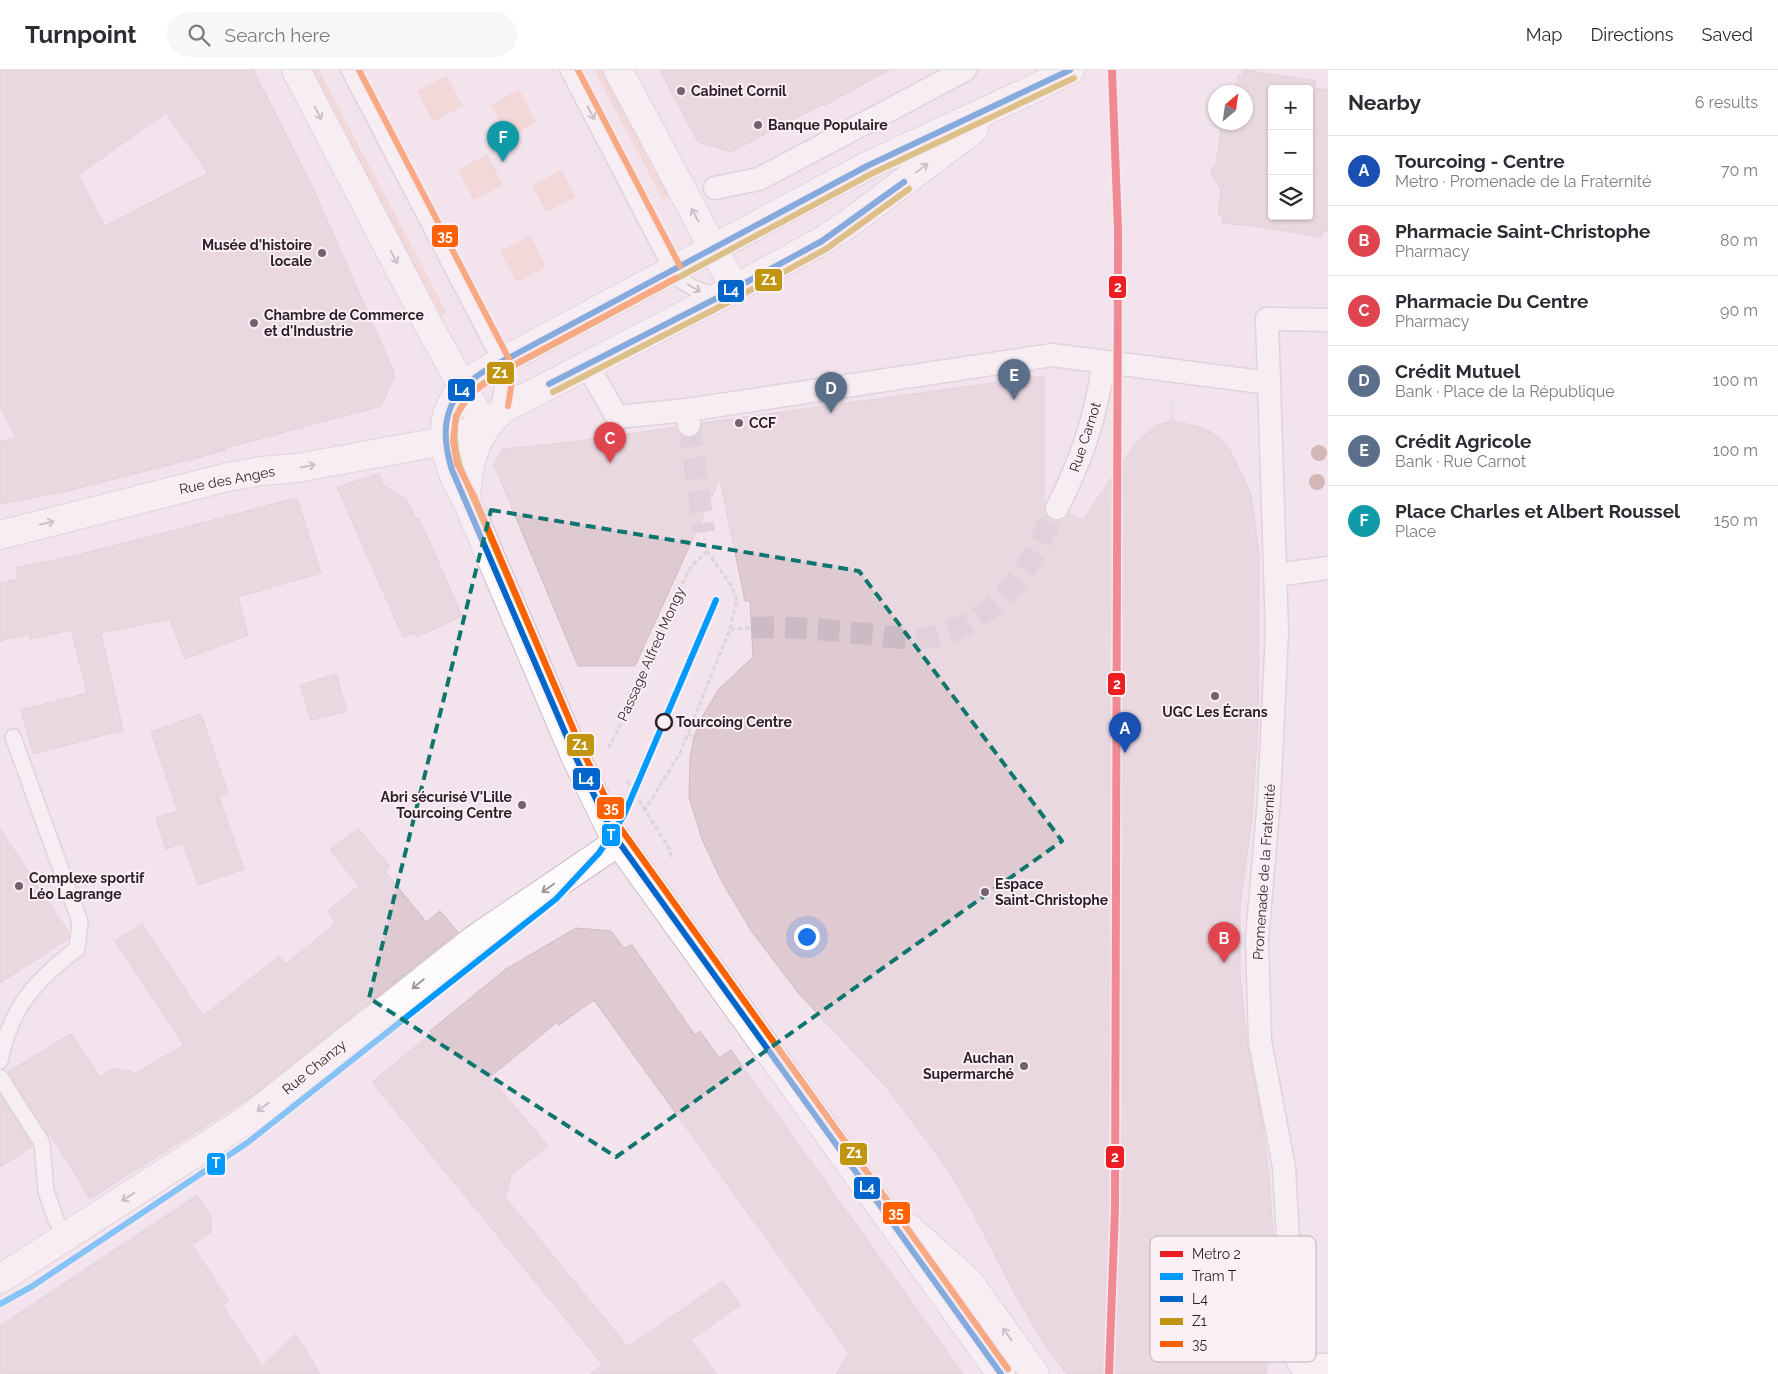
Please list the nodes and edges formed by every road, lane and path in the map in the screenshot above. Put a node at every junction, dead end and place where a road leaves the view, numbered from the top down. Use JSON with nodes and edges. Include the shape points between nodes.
{"nodes":[{"id":1,"x":296,"y":70,"type":"edge"},
{"id":2,"x":349,"y":70,"type":"edge"},
{"id":3,"x":568,"y":70,"type":"edge"},
{"id":4,"x":618,"y":70,"type":"edge"},
{"id":5,"x":965,"y":70,"type":"edge"},
{"id":6,"x":1070,"y":70,"type":"edge"},
{"id":7,"x":1029,"y":91,"type":"junction"},
{"id":8,"x":715,"y":188,"type":"dead end"},
{"id":9,"x":712,"y":248,"type":"junction"},
{"id":10,"x":672,"y":270,"type":"junction"},
{"id":11,"x":728,"y":293,"type":"junction"},
{"id":12,"x":1328,"y":320,"type":"edge"},
{"id":13,"x":501,"y":362,"type":"junction"},
{"id":14,"x":1104,"y":362,"type":"junction"},
{"id":15,"x":593,"y":375,"type":"dead end"},
{"id":16,"x":1269,"y":383,"type":"junction"},
{"id":17,"x":463,"y":388,"type":"junction"},
{"id":18,"x":491,"y":421,"type":"junction"},
{"id":19,"x":444,"y":440,"type":"junction"},
{"id":20,"x":466,"y":499,"type":"junction"},
{"id":21,"x":1057,"y":508,"type":"tunnel mouth"},
{"id":22,"x":704,"y":532,"type":"tunnel mouth"},
{"id":23,"x":0,"y":535,"type":"edge"},
{"id":24,"x":707,"y":551,"type":"junction"},
{"id":25,"x":1328,"y":568,"type":"edge"},
{"id":26,"x":1276,"y":575,"type":"junction"},
{"id":27,"x":730,"y":628,"type":"junction"},
{"id":28,"x":752,"y":628,"type":"tunnel mouth"},
{"id":29,"x":688,"y":734,"type":"junction"},
{"id":30,"x":13,"y":737,"type":"dead end"},
{"id":31,"x":694,"y":737,"type":"dead end"},
{"id":32,"x":600,"y":750,"type":"dead end"},
{"id":33,"x":618,"y":842,"type":"junction"},
{"id":34,"x":672,"y":866,"type":"dead end"},
{"id":35,"x":0,"y":1061,"type":"edge"},
{"id":36,"x":0,"y":1077,"type":"edge"},
{"id":37,"x":869,"y":1190,"type":"junction"},
{"id":38,"x":1288,"y":1236,"type":"edge"},
{"id":39,"x":66,"y":1237,"type":"junction"},
{"id":40,"x":0,"y":1279,"type":"edge"},
{"id":41,"x":1328,"y":1365,"type":"edge"},
{"id":42,"x":1299,"y":1369,"type":"edge"},
{"id":43,"x":1000,"y":1374,"type":"edge"},
{"id":44,"x":1035,"y":1374,"type":"edge"}],
"edges":[{"from":1,"to":17,"type":"main road","one_way":true},
{"from":2,"to":13,"type":"lane"},
{"from":3,"to":10,"type":"lane","one_way":true},
{"from":9,"to":4,"type":"main road","one_way":true},
{"from":5,"to":8,"type":"street","via":[[759,179]]},
{"from":6,"to":7,"type":"main road"},
{"from":7,"to":9,"type":"main road","via":[[866,166]]},
{"from":11,"to":7,"type":"main road","one_way":true,"via":[[848,224]]},
{"from":9,"to":10,"type":"main road"},
{"from":9,"to":11,"type":"main road"},
{"from":10,"to":11,"type":"lane","one_way":true,"via":[[680,280],[699,291]]},
{"from":10,"to":13,"type":"main road"},
{"from":11,"to":18,"type":"main road","via":[[517,400]]},
{"from":12,"to":16,"type":"street","name":"Promenade de la Fraternité","via":[[1267,319]]},
{"from":13,"to":17,"type":"main road"},
{"from":13,"to":18,"type":"lane","via":[[503,386]]},
{"from":14,"to":15,"type":"street","via":[[1052,355],[688,417],[616,417]]},
{"from":14,"to":16,"type":"street"},
{"from":14,"to":21,"type":"street","name":"Rue Carnot","via":[[1090,431]]},
{"from":16,"to":26,"type":"street","name":"Promenade de la Fraternité"},
{"from":17,"to":18,"type":"main road"},
{"from":17,"to":19,"type":"main road","via":[[448,414]]},
{"from":18,"to":19,"type":"main road","name":"Rue des Anges"},
{"from":18,"to":20,"type":"main road","via":[[470,458]]},
{"from":19,"to":20,"type":"main road","via":[[449,467]]},
{"from":23,"to":19,"type":"main road","name":"Rue des Anges","one_way":true,"via":[[228,477],[297,468]]},
{"from":20,"to":33,"type":"main road","via":[[580,767]]},
{"from":22,"to":24,"type":"path"},
{"from":24,"to":27,"type":"path","via":[[732,587],[737,600]]},
{"from":24,"to":32,"type":"path","name":"Passage Alfred Mongy","via":[[685,578],[618,730],[607,749]]},
{"from":25,"to":26,"type":"street"},
{"from":26,"to":38,"type":"street","name":"Promenade de la Fraternité","via":[[1277,632],[1269,799],[1257,939],[1260,1040],[1284,1167]]},
{"from":27,"to":28,"type":"path"},
{"from":27,"to":29,"type":"path"},
{"from":29,"to":31,"type":"path"},
{"from":29,"to":34,"type":"path","via":[[680,754],[645,810],[670,850]]},
{"from":30,"to":35,"type":"lane","via":[[80,922],[77,949],[54,966],[26,997],[5,1035]]},
{"from":33,"to":37,"type":"main road"},
{"from":33,"to":39,"type":"main road","name":"Rue Chanzy","one_way":true,"via":[[474,939],[248,1118]]},
{"from":36,"to":39,"type":"lane","via":[[42,1143],[46,1191]]},
{"from":37,"to":43,"type":"main road"},
{"from":44,"to":37,"type":"main road","one_way":true,"via":[[969,1282]]},
{"from":39,"to":40,"type":"main road","name":"Rue Chanzy"},
{"from":41,"to":42,"type":"street","name":"Promenade de la Fraternité"}]}
